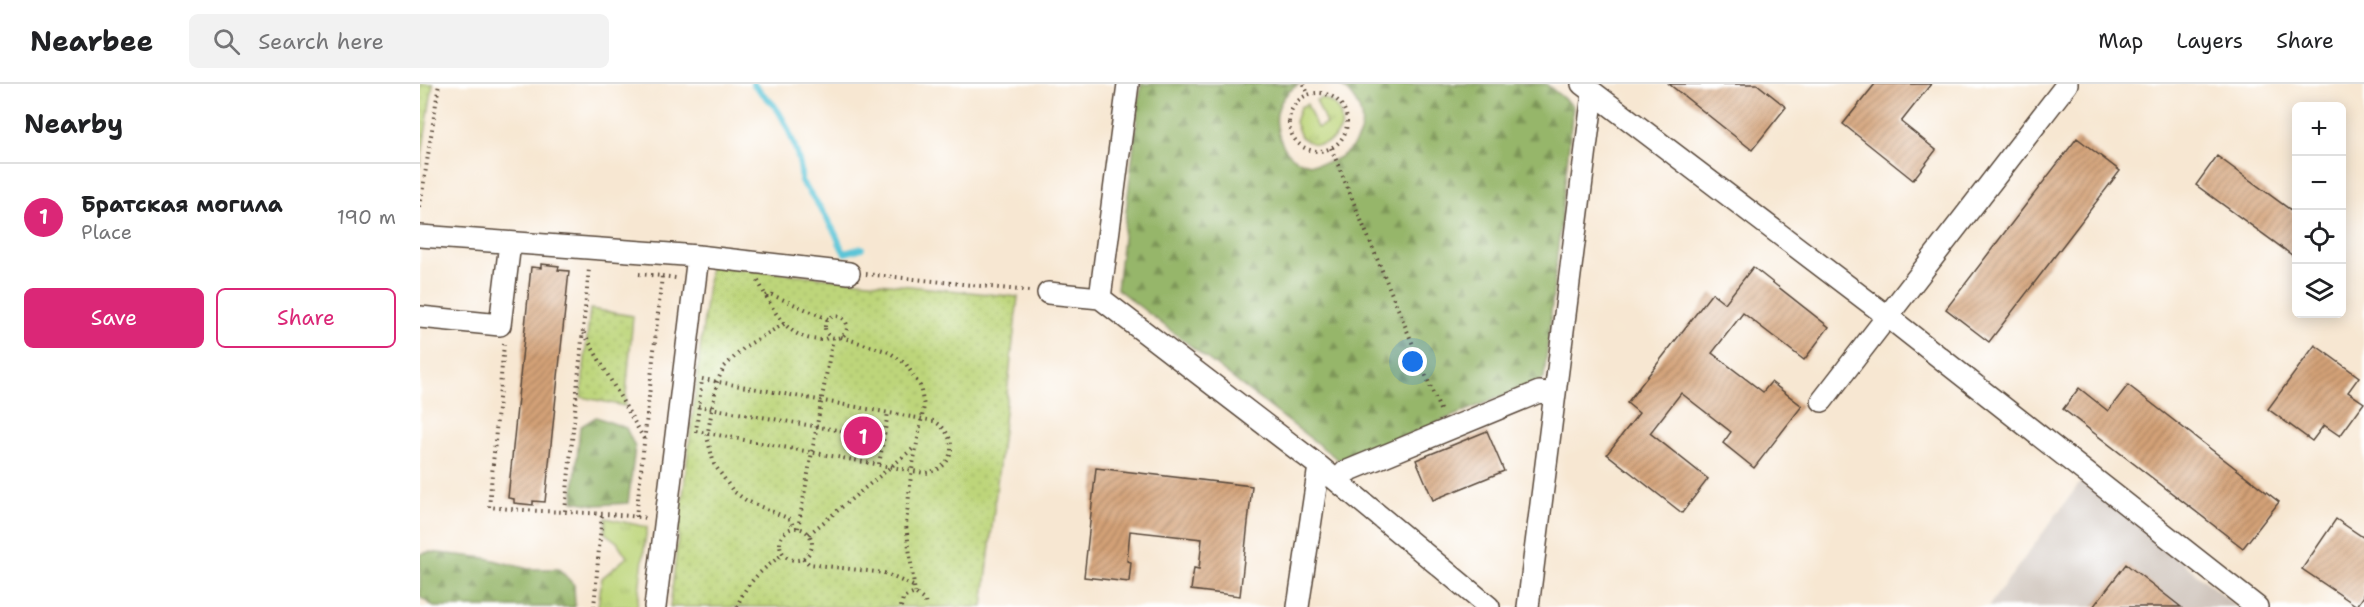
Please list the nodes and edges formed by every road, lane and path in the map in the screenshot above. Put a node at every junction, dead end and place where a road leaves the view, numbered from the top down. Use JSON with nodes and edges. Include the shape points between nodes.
{"nodes":[{"id":1,"x":439,"y":84,"type":"edge"},
{"id":2,"x":1128,"y":84,"type":"edge"},
{"id":3,"x":1304,"y":84,"type":"edge"},
{"id":4,"x":2067,"y":84,"type":"edge"},
{"id":5,"x":1587,"y":88,"type":"edge"},
{"id":6,"x":1308,"y":94,"type":"junction"},
{"id":7,"x":1331,"y":148,"type":"junction"},
{"id":8,"x":420,"y":207,"type":"edge"},
{"id":9,"x":420,"y":236,"type":"edge"},
{"id":10,"x":510,"y":243,"type":"junction"},
{"id":11,"x":698,"y":256,"type":"junction"},
{"id":12,"x":746,"y":261,"type":"junction"},
{"id":13,"x":580,"y":265,"type":"dead end"},
{"id":14,"x":589,"y":269,"type":"junction"},
{"id":15,"x":600,"y":270,"type":"dead end"},
{"id":16,"x":631,"y":273,"type":"dead end"},
{"id":17,"x":849,"y":273,"type":"joint"},
{"id":18,"x":1048,"y":293,"type":"joint"},
{"id":19,"x":766,"y":296,"type":"junction"},
{"id":20,"x":1100,"y":298,"type":"junction"},
{"id":21,"x":1887,"y":316,"type":"junction"},
{"id":22,"x":420,"y":317,"type":"edge"},
{"id":23,"x":828,"y":319,"type":"junction"},
{"id":24,"x":784,"y":324,"type":"junction"},
{"id":25,"x":500,"y":325,"type":"junction"},
{"id":26,"x":583,"y":331,"type":"junction"},
{"id":27,"x":831,"y":337,"type":"junction"},
{"id":28,"x":841,"y":337,"type":"junction"},
{"id":29,"x":717,"y":382,"type":"junction"},
{"id":30,"x":1555,"y":394,"type":"junction"},
{"id":31,"x":821,"y":401,"type":"junction"},
{"id":32,"x":1822,"y":401,"type":"dead end"},
{"id":33,"x":689,"y":405,"type":"junction"},
{"id":34,"x":712,"y":407,"type":"junction"},
{"id":35,"x":888,"y":413,"type":"junction"},
{"id":36,"x":922,"y":419,"type":"junction"},
{"id":37,"x":817,"y":426,"type":"junction"},
{"id":38,"x":1448,"y":429,"type":"junction"},
{"id":39,"x":849,"y":432,"type":"dead end"},
{"id":40,"x":707,"y":433,"type":"junction"},
{"id":41,"x":644,"y":440,"type":"junction"},
{"id":42,"x":917,"y":446,"type":"junction"},
{"id":43,"x":812,"y":452,"type":"junction"},
{"id":44,"x":879,"y":464,"type":"junction"},
{"id":45,"x":1319,"y":466,"type":"junction"},
{"id":46,"x":892,"y":467,"type":"junction"},
{"id":47,"x":912,"y":470,"type":"junction"},
{"id":48,"x":1338,"y":482,"type":"junction"},
{"id":49,"x":566,"y":511,"type":"junction"},
{"id":50,"x":602,"y":514,"type":"junction"},
{"id":51,"x":636,"y":517,"type":"junction"},
{"id":52,"x":666,"y":520,"type":"junction"},
{"id":53,"x":796,"y":528,"type":"junction"},
{"id":54,"x":809,"y":534,"type":"junction"},
{"id":55,"x":783,"y":554,"type":"junction"},
{"id":56,"x":803,"y":558,"type":"junction"},
{"id":57,"x":914,"y":586,"type":"junction"},
{"id":58,"x":915,"y":593,"type":"junction"},
{"id":59,"x":594,"y":607,"type":"edge"},
{"id":60,"x":655,"y":607,"type":"edge"},
{"id":61,"x":737,"y":607,"type":"edge"},
{"id":62,"x":901,"y":607,"type":"edge"},
{"id":63,"x":926,"y":607,"type":"edge"},
{"id":64,"x":1298,"y":607,"type":"edge"},
{"id":65,"x":1489,"y":607,"type":"edge"},
{"id":66,"x":1528,"y":607,"type":"edge"},
{"id":67,"x":2257,"y":607,"type":"edge"}],
"edges":[{"from":1,"to":8,"type":"path"},
{"from":2,"to":20,"type":"street"},
{"from":3,"to":6,"type":"path"},
{"from":4,"to":21,"type":"street"},
{"from":5,"to":21,"type":"street"},
{"from":5,"to":30,"type":"street"},
{"from":6,"to":7,"type":"path","via":[[1333,96],[1346,111],[1346,131]]},
{"from":6,"to":7,"type":"path","via":[[1291,112],[1291,132],[1304,147],[1314,151]]},
{"from":7,"to":38,"type":"path"},
{"from":9,"to":10,"type":"street"},
{"from":10,"to":11,"type":"street"},
{"from":10,"to":25,"type":"street"},
{"from":11,"to":12,"type":"street"},
{"from":11,"to":33,"type":"street"},
{"from":12,"to":17,"type":"street"},
{"from":12,"to":19,"type":"path"},
{"from":13,"to":14,"type":"path"},
{"from":14,"to":15,"type":"path"},
{"from":14,"to":26,"type":"path"},
{"from":16,"to":41,"type":"path","via":[[662,276]]},
{"from":17,"to":18,"type":"path"},
{"from":18,"to":20,"type":"street"},
{"from":19,"to":23,"type":"path","via":[[770,294]]},
{"from":19,"to":24,"type":"path"},
{"from":20,"to":45,"type":"street"},
{"from":21,"to":32,"type":"street"},
{"from":21,"to":67,"type":"street"},
{"from":22,"to":25,"type":"street"},
{"from":23,"to":27,"type":"path","via":[[824,328]]},
{"from":23,"to":28,"type":"path","via":[[838,316],[846,321],[846,332]]},
{"from":24,"to":27,"type":"path","via":[[804,337]]},
{"from":24,"to":29,"type":"path","via":[[734,355]]},
{"from":25,"to":49,"type":"path","via":[[505,346],[489,507]]},
{"from":26,"to":41,"type":"path"},
{"from":26,"to":49,"type":"path"},
{"from":27,"to":28,"type":"path"},
{"from":27,"to":31,"type":"path"},
{"from":28,"to":36,"type":"path","via":[[889,352],[906,364],[924,398]]},
{"from":29,"to":31,"type":"path"},
{"from":29,"to":33,"type":"path","via":[[702,379]]},
{"from":29,"to":34,"type":"path"},
{"from":30,"to":38,"type":"street","via":[[1539,392]]},
{"from":30,"to":66,"type":"street"},
{"from":31,"to":35,"type":"path"},
{"from":31,"to":37,"type":"path"},
{"from":33,"to":34,"type":"path"},
{"from":33,"to":40,"type":"path","via":[[696,431]]},
{"from":33,"to":52,"type":"street"},
{"from":34,"to":37,"type":"path"},
{"from":34,"to":40,"type":"path"},
{"from":35,"to":36,"type":"path"},
{"from":35,"to":44,"type":"path"},
{"from":36,"to":42,"type":"path"},
{"from":36,"to":47,"type":"path","via":[[934,421],[946,430],[950,455],[939,469]]},
{"from":37,"to":39,"type":"path"},
{"from":37,"to":43,"type":"path"},
{"from":38,"to":48,"type":"street","via":[[1345,472]]},
{"from":40,"to":43,"type":"path"},
{"from":40,"to":53,"type":"path","via":[[714,464],[727,484],[747,501],[790,519]]},
{"from":41,"to":51,"type":"path"},
{"from":42,"to":46,"type":"path"},
{"from":42,"to":47,"type":"path"},
{"from":43,"to":44,"type":"path"},
{"from":43,"to":53,"type":"path"},
{"from":44,"to":46,"type":"path"},
{"from":45,"to":48,"type":"street"},
{"from":45,"to":64,"type":"street"},
{"from":46,"to":47,"type":"path"},
{"from":46,"to":54,"type":"path"},
{"from":47,"to":57,"type":"path","via":[[906,525]]},
{"from":48,"to":65,"type":"street"},
{"from":49,"to":50,"type":"path"},
{"from":50,"to":51,"type":"path"},
{"from":50,"to":59,"type":"path"},
{"from":51,"to":52,"type":"path"},
{"from":52,"to":60,"type":"street"},
{"from":53,"to":54,"type":"path"},
{"from":53,"to":55,"type":"path","via":[[783,533],[779,545]]},
{"from":54,"to":56,"type":"path","via":[[811,549]]},
{"from":55,"to":56,"type":"path","via":[[791,559]]},
{"from":55,"to":61,"type":"path","via":[[756,575]]},
{"from":56,"to":57,"type":"path","via":[[809,564],[884,573]]},
{"from":57,"to":58,"type":"path"},
{"from":58,"to":62,"type":"path","via":[[903,598]]},
{"from":58,"to":63,"type":"path"}]}
